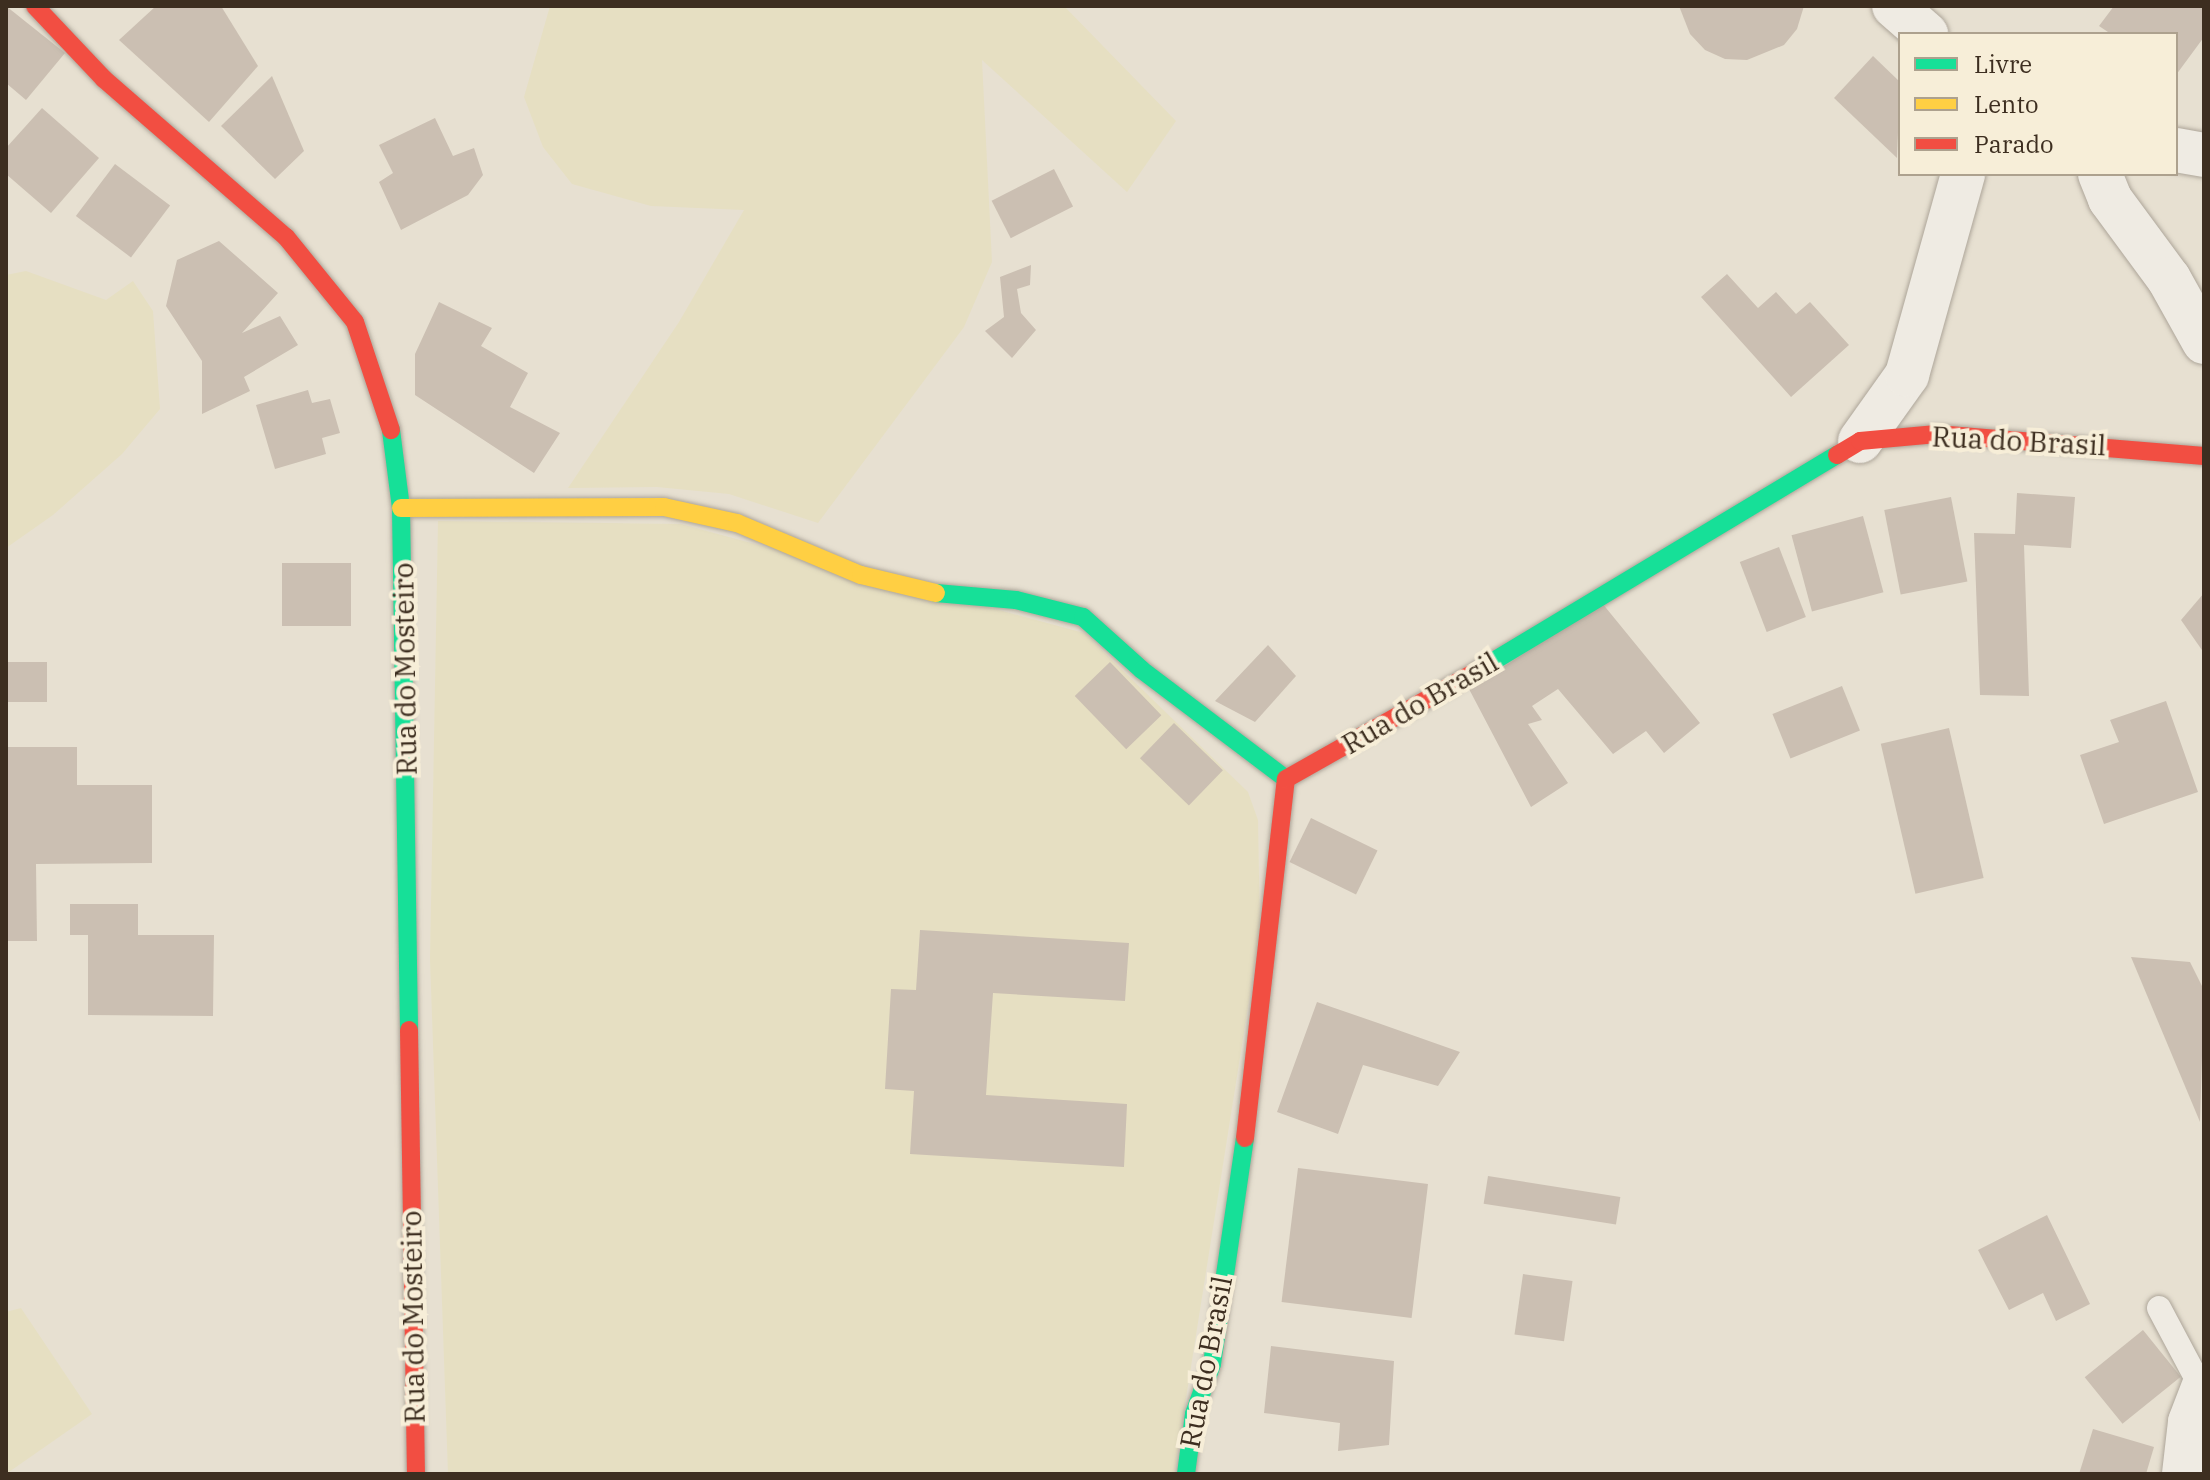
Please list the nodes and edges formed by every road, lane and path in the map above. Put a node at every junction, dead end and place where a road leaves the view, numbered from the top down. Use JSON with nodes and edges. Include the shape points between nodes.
{"nodes":[{"id":1,"x":35,"y":6,"type":"edge"},
{"id":2,"x":1894,"y":6,"type":"edge"},
{"id":3,"x":1924,"y":32,"type":"edge"},
{"id":4,"x":2178,"y":150,"type":"edge"},
{"id":5,"x":2204,"y":155,"type":"edge"},
{"id":6,"x":1962,"y":176,"type":"edge"},
{"id":7,"x":2101,"y":176,"type":"edge"},
{"id":8,"x":2204,"y":342,"type":"edge"},
{"id":9,"x":1860,"y":441,"type":"junction"},
{"id":10,"x":2204,"y":456,"type":"edge"},
{"id":11,"x":401,"y":508,"type":"junction"},
{"id":12,"x":1286,"y":779,"type":"junction"},
{"id":13,"x":2159,"y":1308,"type":"dead end"},
{"id":14,"x":2203,"y":1386,"type":"edge"},
{"id":15,"x":416,"y":1474,"type":"edge"},
{"id":16,"x":1186,"y":1474,"type":"edge"},
{"id":17,"x":2184,"y":1474,"type":"edge"}],
"edges":[{"from":1,"to":11,"type":"street","name":"Rua do Mosteiro","via":[[66,23],[104,79],[286,237],[355,322],[389,416]]},
{"from":2,"to":3,"type":"street"},
{"from":4,"to":5,"type":"street"},
{"from":6,"to":9,"type":"street","via":[[1907,375]]},
{"from":7,"to":8,"type":"street","via":[[2110,199],[2169,279]]},
{"from":9,"to":10,"type":"street","name":"Rua do Brasil","via":[[1937,434]]},
{"from":9,"to":12,"type":"street","name":"Rua do Brasil","via":[[1498,659]]},
{"from":11,"to":12,"type":"street","via":[[664,507],[737,523],[861,575],[937,593],[1016,600],[1083,617],[1142,670]]},
{"from":11,"to":15,"type":"street","name":"Rua do Mosteiro"},
{"from":12,"to":16,"type":"street","name":"Rua do Brasil","via":[[1277,824],[1273,918],[1250,1106],[1212,1364],[1194,1414]]},
{"from":13,"to":14,"type":"lane"},
{"from":14,"to":17,"type":"street"}]}
